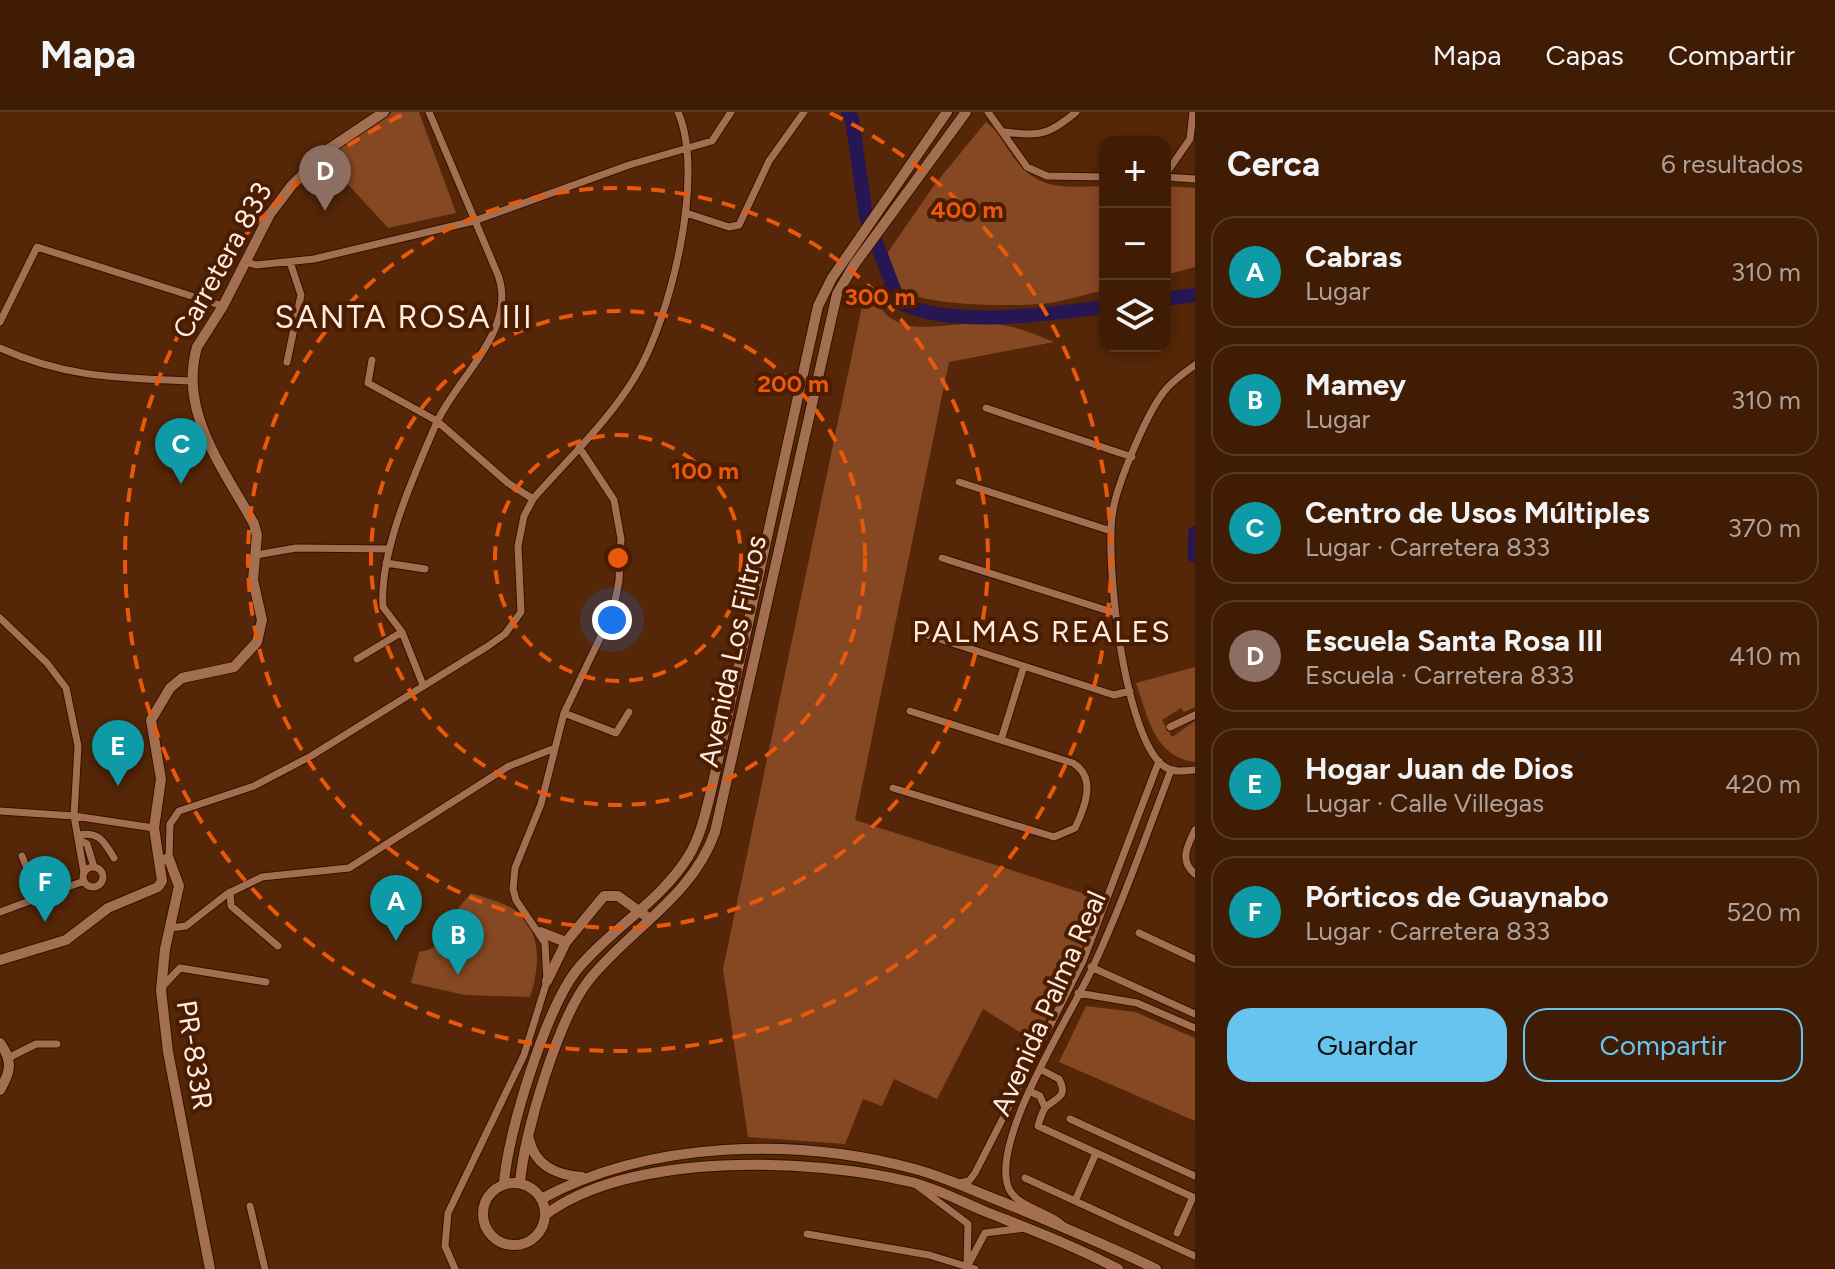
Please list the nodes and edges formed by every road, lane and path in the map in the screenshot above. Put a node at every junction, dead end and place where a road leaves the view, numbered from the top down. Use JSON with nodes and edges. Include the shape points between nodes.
{"nodes":[{"id":1,"x":384,"y":112,"type":"edge"},
{"id":2,"x":429,"y":112,"type":"edge"},
{"id":3,"x":678,"y":112,"type":"edge"},
{"id":4,"x":731,"y":112,"type":"edge"},
{"id":5,"x":804,"y":112,"type":"edge"},
{"id":6,"x":947,"y":112,"type":"edge"},
{"id":7,"x":966,"y":112,"type":"edge"},
{"id":8,"x":988,"y":112,"type":"edge"},
{"id":9,"x":1076,"y":112,"type":"edge"},
{"id":10,"x":1193,"y":112,"type":"edge"},
{"id":11,"x":1005,"y":132,"type":"junction"},
{"id":12,"x":685,"y":149,"type":"junction"},
{"id":13,"x":1171,"y":167,"type":"edge"},
{"id":14,"x":1099,"y":177,"type":"edge"},
{"id":15,"x":1171,"y":177,"type":"edge"},
{"id":16,"x":1195,"y":179,"type":"edge"},
{"id":17,"x":686,"y":213,"type":"junction"},
{"id":18,"x":474,"y":221,"type":"junction"},
{"id":19,"x":246,"y":262,"type":"junction"},
{"id":20,"x":290,"y":262,"type":"junction"},
{"id":21,"x":223,"y":306,"type":"junction"},
{"id":22,"x":0,"y":322,"type":"edge"},
{"id":23,"x":0,"y":348,"type":"edge"},
{"id":24,"x":372,"y":360,"type":"dead end"},
{"id":25,"x":287,"y":362,"type":"dead end"},
{"id":26,"x":1195,"y":365,"type":"edge"},
{"id":27,"x":190,"y":381,"type":"junction"},
{"id":28,"x":986,"y":408,"type":"dead end"},
{"id":29,"x":437,"y":421,"type":"junction"},
{"id":30,"x":579,"y":447,"type":"junction"},
{"id":31,"x":1132,"y":457,"type":"junction"},
{"id":32,"x":959,"y":482,"type":"dead end"},
{"id":33,"x":533,"y":499,"type":"junction"},
{"id":34,"x":1111,"y":531,"type":"junction"},
{"id":35,"x":389,"y":549,"type":"junction"},
{"id":36,"x":256,"y":555,"type":"junction"},
{"id":37,"x":942,"y":558,"type":"dead end"},
{"id":38,"x":386,"y":563,"type":"junction"},
{"id":39,"x":425,"y":569,"type":"dead end"},
{"id":40,"x":1115,"y":613,"type":"junction"},
{"id":41,"x":0,"y":618,"type":"edge"},
{"id":42,"x":402,"y":632,"type":"junction"},
{"id":43,"x":927,"y":635,"type":"dead end"},
{"id":44,"x":357,"y":659,"type":"dead end"},
{"id":45,"x":1024,"y":666,"type":"junction"},
{"id":46,"x":423,"y":685,"type":"junction"},
{"id":47,"x":1130,"y":691,"type":"junction"},
{"id":48,"x":910,"y":711,"type":"dead end"},
{"id":49,"x":629,"y":712,"type":"dead end"},
{"id":50,"x":564,"y":713,"type":"junction"},
{"id":51,"x":1195,"y":715,"type":"edge"},
{"id":52,"x":1170,"y":727,"type":"dead end"},
{"id":53,"x":1001,"y":740,"type":"junction"},
{"id":54,"x":555,"y":748,"type":"junction"},
{"id":55,"x":1159,"y":761,"type":"junction"},
{"id":56,"x":1171,"y":770,"type":"junction"},
{"id":57,"x":1195,"y":770,"type":"edge"},
{"id":58,"x":893,"y":788,"type":"dead end"},
{"id":59,"x":0,"y":811,"type":"edge"},
{"id":60,"x":74,"y":816,"type":"junction"},
{"id":61,"x":154,"y":828,"type":"junction"},
{"id":62,"x":1195,"y":830,"type":"edge"},
{"id":63,"x":79,"y":837,"type":"junction"},
{"id":64,"x":22,"y":856,"type":"dead end"},
{"id":65,"x":114,"y":858,"type":"dead end"},
{"id":66,"x":165,"y":859,"type":"junction"},
{"id":67,"x":94,"y":867,"type":"junction"},
{"id":68,"x":1195,"y":874,"type":"edge"},
{"id":69,"x":84,"y":877,"type":"junction"},
{"id":70,"x":230,"y":892,"type":"junction"},
{"id":71,"x":39,"y":898,"type":"junction"},
{"id":72,"x":638,"y":909,"type":"junction"},
{"id":73,"x":0,"y":912,"type":"edge"},
{"id":74,"x":650,"y":919,"type":"junction"},
{"id":75,"x":171,"y":928,"type":"junction"},
{"id":76,"x":540,"y":932,"type":"junction"},
{"id":77,"x":1139,"y":933,"type":"dead end"},
{"id":78,"x":566,"y":942,"type":"junction"},
{"id":79,"x":278,"y":946,"type":"dead end"},
{"id":80,"x":1195,"y":959,"type":"edge"},
{"id":81,"x":0,"y":960,"type":"edge"},
{"id":82,"x":1082,"y":963,"type":"junction"},
{"id":83,"x":1093,"y":968,"type":"junction"},
{"id":84,"x":547,"y":981,"type":"junction"},
{"id":85,"x":266,"y":982,"type":"dead end"},
{"id":86,"x":1068,"y":989,"type":"junction"},
{"id":87,"x":161,"y":990,"type":"junction"},
{"id":88,"x":1080,"y":994,"type":"junction"},
{"id":89,"x":1195,"y":1014,"type":"edge"},
{"id":90,"x":1195,"y":1028,"type":"edge"},
{"id":91,"x":0,"y":1043,"type":"edge"},
{"id":92,"x":57,"y":1044,"type":"dead end"},
{"id":93,"x":10,"y":1057,"type":"junction"},
{"id":94,"x":1031,"y":1064,"type":"junction"},
{"id":95,"x":1041,"y":1069,"type":"junction"},
{"id":96,"x":1020,"y":1086,"type":"junction"},
{"id":97,"x":0,"y":1090,"type":"edge"},
{"id":98,"x":1031,"y":1091,"type":"junction"},
{"id":99,"x":1045,"y":1108,"type":"junction"},
{"id":100,"x":1070,"y":1119,"type":"dead end"},
{"id":101,"x":529,"y":1132,"type":"junction"},
{"id":102,"x":1096,"y":1153,"type":"junction"},
{"id":103,"x":1152,"y":1157,"type":"junction"},
{"id":104,"x":1144,"y":1175,"type":"junction"},
{"id":105,"x":592,"y":1176,"type":"junction"},
{"id":106,"x":1195,"y":1176,"type":"edge"},
{"id":107,"x":1025,"y":1178,"type":"dead end"},
{"id":108,"x":950,"y":1182,"type":"junction"},
{"id":109,"x":520,"y":1183,"type":"junction"},
{"id":110,"x":913,"y":1183,"type":"junction"},
{"id":111,"x":504,"y":1184,"type":"junction"},
{"id":112,"x":1194,"y":1197,"type":"edge"},
{"id":113,"x":541,"y":1199,"type":"junction"},
{"id":114,"x":1075,"y":1201,"type":"junction"},
{"id":115,"x":250,"y":1206,"type":"dead end"},
{"id":116,"x":545,"y":1215,"type":"junction"},
{"id":117,"x":1027,"y":1228,"type":"junction"},
{"id":118,"x":1068,"y":1229,"type":"junction"},
{"id":119,"x":1177,"y":1233,"type":"dead end"},
{"id":120,"x":807,"y":1234,"type":"dead end"},
{"id":121,"x":1195,"y":1256,"type":"edge"},
{"id":122,"x":969,"y":1268,"type":"edge"},
{"id":123,"x":210,"y":1269,"type":"edge"},
{"id":124,"x":265,"y":1269,"type":"edge"},
{"id":125,"x":455,"y":1269,"type":"edge"},
{"id":126,"x":1118,"y":1269,"type":"edge"},
{"id":127,"x":1156,"y":1269,"type":"edge"}],
"edges":[{"from":1,"to":19,"type":"main road","name":"Carretera 833","via":[[329,149],[292,185],[270,214]]},
{"from":2,"to":18,"type":"street"},
{"from":3,"to":12,"type":"street"},
{"from":4,"to":12,"type":"street","via":[[712,141]]},
{"from":5,"to":17,"type":"street","via":[[769,161],[739,225],[729,227]]},
{"from":6,"to":72,"type":"main road","name":"Avenida Los Filtros","via":[[832,278],[814,320],[702,822],[687,858]]},
{"from":7,"to":74,"type":"main road","name":"Avenida Los Filtros","via":[[840,287],[715,832],[700,867]]},
{"from":8,"to":11,"type":"street"},
{"from":9,"to":11,"type":"street","via":[[1053,131]]},
{"from":10,"to":13,"type":"street","via":[[1190,139]]},
{"from":11,"to":14,"type":"street","via":[[1027,167],[1047,176]]},
{"from":12,"to":17,"type":"street"},
{"from":12,"to":18,"type":"street"},
{"from":15,"to":16,"type":"street"},
{"from":17,"to":30,"type":"street","via":[[675,269],[648,353],[625,393]]},
{"from":18,"to":20,"type":"street"},
{"from":18,"to":29,"type":"street","via":[[501,283],[500,312],[493,333]]},
{"from":19,"to":20,"type":"street"},
{"from":19,"to":21,"type":"main road","name":"Carretera 833"},
{"from":20,"to":25,"type":"street","via":[[301,295]]},
{"from":21,"to":22,"type":"street","via":[[37,247]]},
{"from":21,"to":27,"type":"main road","name":"Carretera 833","via":[[197,347]]},
{"from":23,"to":27,"type":"street","via":[[68,372]]},
{"from":24,"to":29,"type":"street","via":[[368,383]]},
{"from":26,"to":31,"type":"street","via":[[1161,395]]},
{"from":27,"to":36,"type":"main road","name":"Carretera 833","via":[[201,426],[254,524]]},
{"from":28,"to":31,"type":"street"},
{"from":29,"to":33,"type":"street"},
{"from":29,"to":35,"type":"street"},
{"from":30,"to":33,"type":"street"},
{"from":30,"to":50,"type":"street","via":[[614,500],[622,563],[613,611]]},
{"from":31,"to":34,"type":"street","via":[[1115,500]]},
{"from":32,"to":34,"type":"street"},
{"from":33,"to":46,"type":"street","via":[[520,531],[521,612],[488,646]]},
{"from":34,"to":40,"type":"street"},
{"from":35,"to":36,"type":"street","via":[[286,548]]},
{"from":35,"to":38,"type":"street"},
{"from":36,"to":61,"type":"main road","name":"Carretera 833","via":[[253,580],[262,620],[257,642],[234,667],[182,678],[151,720],[161,779]]},
{"from":37,"to":40,"type":"street"},
{"from":38,"to":39,"type":"street"},
{"from":38,"to":42,"type":"street","via":[[383,607]]},
{"from":40,"to":47,"type":"street"},
{"from":41,"to":60,"type":"street","via":[[66,688],[78,746]]},
{"from":42,"to":44,"type":"street"},
{"from":42,"to":46,"type":"street"},
{"from":43,"to":45,"type":"street"},
{"from":45,"to":47,"type":"street","via":[[1114,695]]},
{"from":45,"to":53,"type":"street"},
{"from":46,"to":66,"type":"street","via":[[297,764],[254,786],[179,811],[170,824]]},
{"from":47,"to":55,"type":"street"},
{"from":48,"to":53,"type":"street"},
{"from":49,"to":50,"type":"street","via":[[616,733]]},
{"from":50,"to":54,"type":"street"},
{"from":51,"to":52,"type":"street"},
{"from":53,"to":58,"type":"street","via":[[1082,770],[1088,791],[1071,831],[1048,837]]},
{"from":54,"to":70,"type":"street","via":[[509,766],[349,868],[262,877]]},
{"from":54,"to":76,"type":"street","via":[[513,879],[516,900]]},
{"from":55,"to":56,"type":"street"},
{"from":55,"to":82,"type":"street","name":"Avenida Palma Real"},
{"from":56,"to":57,"type":"street"},
{"from":56,"to":83,"type":"street","name":"Avenida Palma Real"},
{"from":59,"to":60,"type":"street"},
{"from":60,"to":61,"type":"street"},
{"from":60,"to":63,"type":"street"},
{"from":61,"to":66,"type":"main road","name":"Carretera 833"},
{"from":62,"to":68,"type":"street","via":[[1185,855]]},
{"from":63,"to":65,"type":"street","via":[[91,833],[103,838]]},
{"from":63,"to":67,"type":"street","via":[[87,844]]},
{"from":63,"to":69,"type":"street"},
{"from":64,"to":71,"type":"street"},
{"from":66,"to":75,"type":"main road","name":"PR-833R","number":"PR-833R","via":[[179,886]]},
{"from":66,"to":81,"type":"main road","via":[[158,887],[108,908],[66,940]]},
{"from":67,"to":69,"type":"street"},
{"from":67,"to":69,"type":"street","via":[[102,873],[101,882],[93,887]]},
{"from":69,"to":71,"type":"street"},
{"from":70,"to":75,"type":"street","via":[[186,926]]},
{"from":70,"to":79,"type":"street","via":[[231,906]]},
{"from":71,"to":73,"type":"street"},
{"from":72,"to":74,"type":"main road"},
{"from":72,"to":78,"type":"main road","via":[[618,896],[604,896]]},
{"from":72,"to":111,"type":"main road","name":"Avenida Los Filtros","via":[[575,972],[559,999],[513,1130]]},
{"from":74,"to":101,"type":"main road","name":"Avenida Los Filtros","via":[[579,995]]},
{"from":75,"to":87,"type":"main road","name":"PR-833R","number":"PR-833R"},
{"from":76,"to":78,"type":"main road"},
{"from":76,"to":84,"type":"street","via":[[547,952]]},
{"from":77,"to":80,"type":"street"},
{"from":78,"to":84,"type":"main road"},
{"from":82,"to":83,"type":"street"},
{"from":82,"to":86,"type":"street","name":"Avenida Palma Real"},
{"from":83,"to":88,"type":"street","name":"Avenida Palma Real"},
{"from":83,"to":89,"type":"street"},
{"from":84,"to":125,"type":"street","via":[[524,1055],[448,1213],[445,1246]]},
{"from":85,"to":87,"type":"street","via":[[180,968]]},
{"from":86,"to":88,"type":"street"},
{"from":86,"to":94,"type":"street","name":"Avenida Palma Real"},
{"from":87,"to":123,"type":"main road","name":"PR-833R","number":"PR-833R"},
{"from":88,"to":90,"type":"street","via":[[1137,1003]]},
{"from":88,"to":95,"type":"street","name":"Avenida Palma Real"},
{"from":91,"to":93,"type":"main road"},
{"from":92,"to":93,"type":"street","via":[[36,1044]]},
{"from":93,"to":97,"type":"main road","via":[[10,1071]]},
{"from":94,"to":95,"type":"street"},
{"from":94,"to":96,"type":"street","name":"Avenida Palma Real"},
{"from":95,"to":98,"type":"street","name":"Avenida Palma Real"},
{"from":95,"to":99,"type":"street","via":[[1059,1079],[1063,1090],[1059,1100]]},
{"from":96,"to":98,"type":"street"},
{"from":96,"to":108,"type":"street","name":"Avenida Palma Real","via":[[972,1178]]},
{"from":98,"to":99,"type":"street"},
{"from":98,"to":118,"type":"street","name":"Avenida Palma Real","via":[[1010,1145],[1007,1184],[1014,1197],[1054,1216]]},
{"from":99,"to":102,"type":"street","via":[[1038,1126]]},
{"from":100,"to":103,"type":"street"},
{"from":101,"to":105,"type":"main road","via":[[532,1151],[545,1167],[570,1176]]},
{"from":101,"to":109,"type":"main road","name":"Avenida Los Filtros"},
{"from":102,"to":104,"type":"street"},
{"from":102,"to":114,"type":"street"},
{"from":103,"to":104,"type":"street"},
{"from":103,"to":106,"type":"street"},
{"from":104,"to":112,"type":"street"},
{"from":105,"to":108,"type":"main road","via":[[688,1154],[799,1151],[887,1162]]},
{"from":105,"to":113,"type":"main road"},
{"from":107,"to":114,"type":"street"},
{"from":108,"to":118,"type":"main road"},
{"from":109,"to":111,"type":"main road"},
{"from":109,"to":113,"type":"main road"},
{"from":110,"to":116,"type":"main road","via":[[795,1167],[694,1167],[593,1188]]},
{"from":110,"to":117,"type":"main road"},
{"from":110,"to":122,"type":"street","via":[[968,1224]]},
{"from":111,"to":116,"type":"main road","via":[[483,1208],[483,1220],[497,1240],[532,1240]]},
{"from":112,"to":119,"type":"street"},
{"from":113,"to":116,"type":"main road"},
{"from":114,"to":121,"type":"street"},
{"from":115,"to":124,"type":"street"},
{"from":117,"to":122,"type":"street","via":[[985,1233]]},
{"from":117,"to":126,"type":"main road"},
{"from":118,"to":127,"type":"main road"},
{"from":120,"to":122,"type":"street","via":[[929,1255]]}]}
